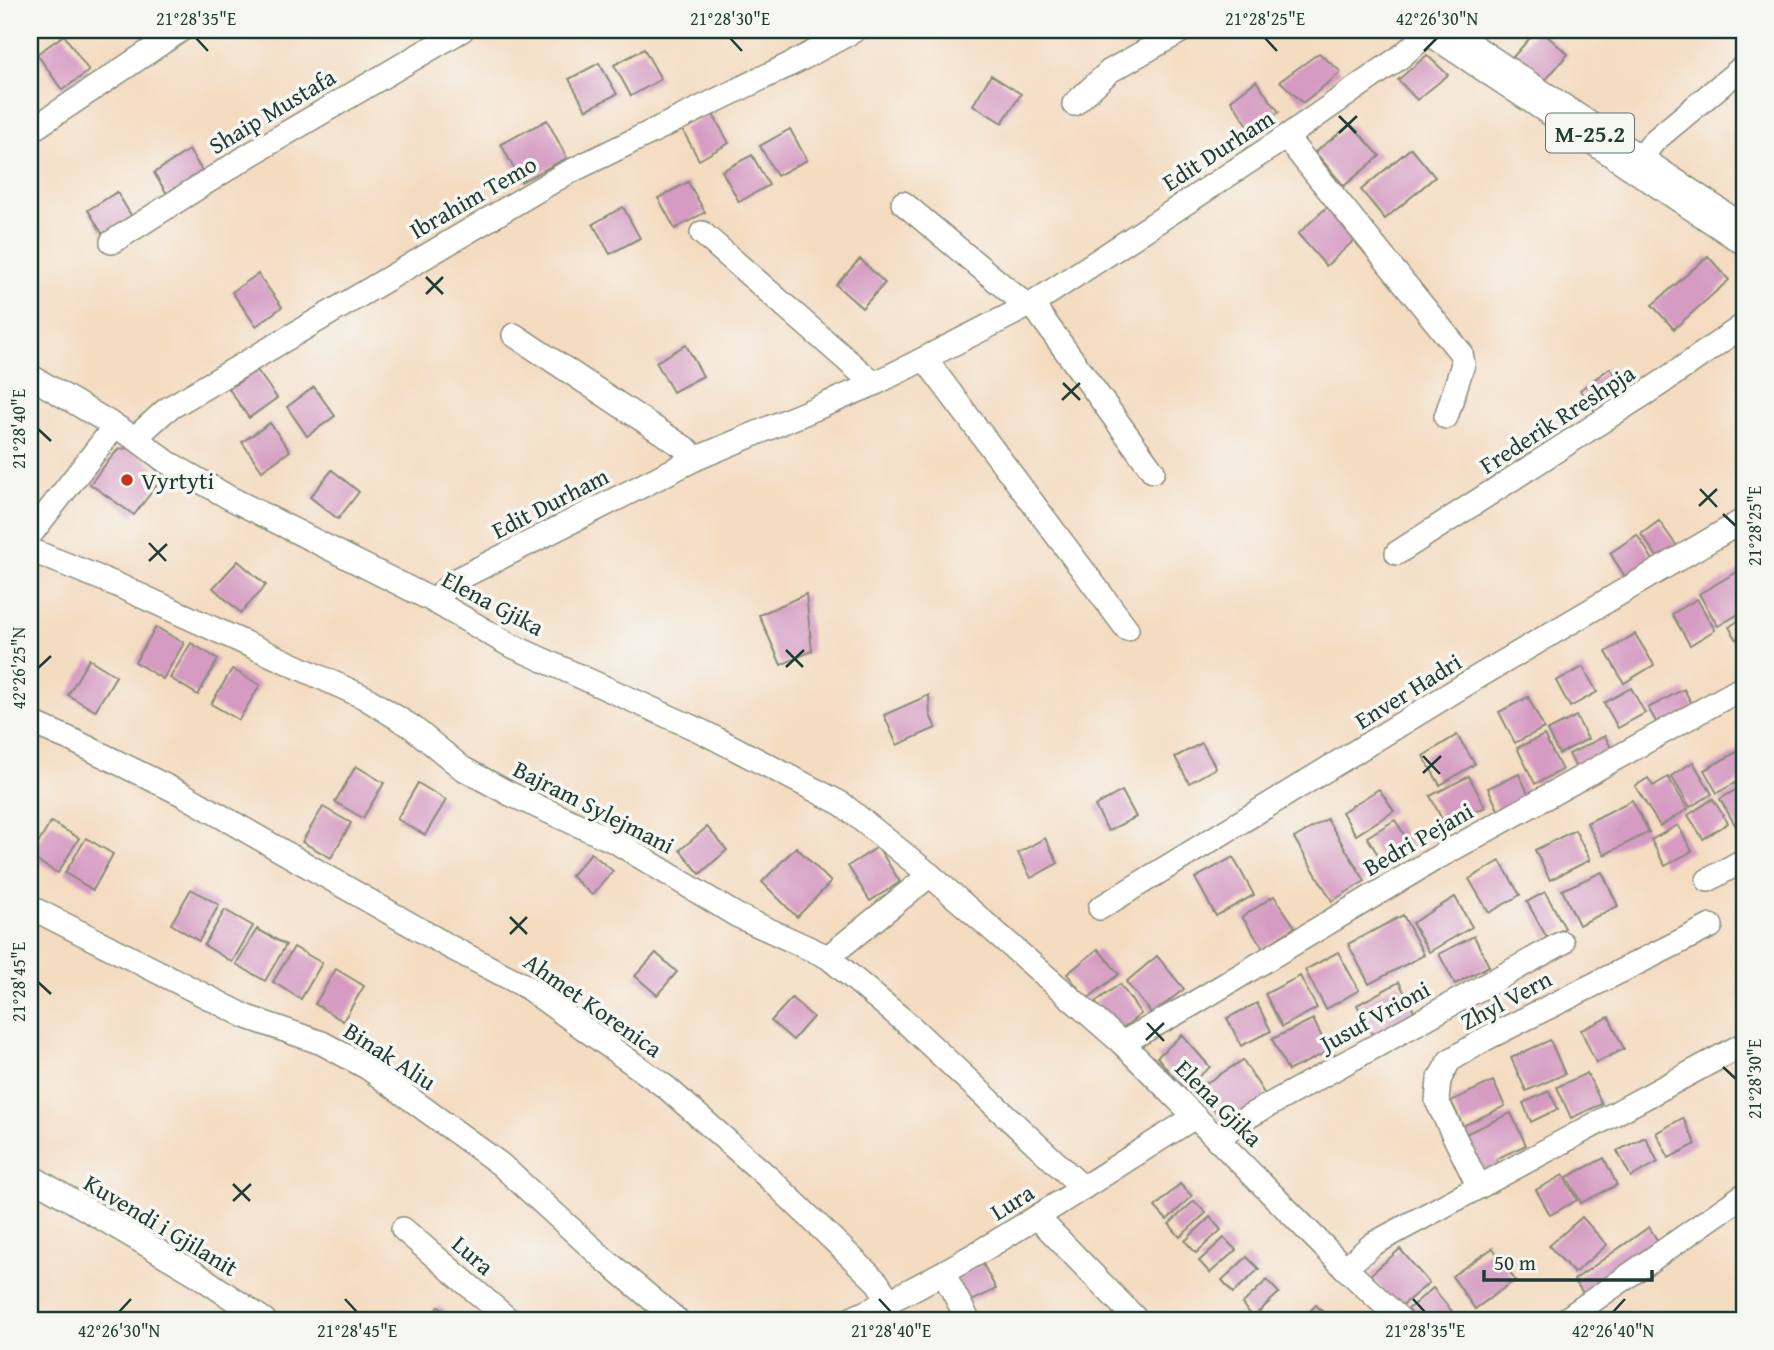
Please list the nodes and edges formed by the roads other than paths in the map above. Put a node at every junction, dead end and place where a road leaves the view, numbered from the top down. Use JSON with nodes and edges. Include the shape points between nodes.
{"nodes":[{"id":1,"x":181,"y":30,"type":"edge"},
{"id":2,"x":462,"y":30,"type":"edge"},
{"id":3,"x":855,"y":30,"type":"edge"},
{"id":4,"x":1183,"y":30,"type":"edge"},
{"id":5,"x":1446,"y":33,"type":"edge"},
{"id":6,"x":1744,"y":66,"type":"edge"},
{"id":7,"x":1074,"y":104,"type":"dead end"},
{"id":8,"x":30,"y":131,"type":"edge"},
{"id":9,"x":1286,"y":137,"type":"junction"},
{"id":10,"x":1637,"y":164,"type":"junction"},
{"id":11,"x":903,"y":203,"type":"dead end"},
{"id":12,"x":702,"y":233,"type":"dead end"},
{"id":13,"x":1744,"y":235,"type":"edge"},
{"id":14,"x":112,"y":242,"type":"dead end"},
{"id":15,"x":1030,"y":305,"type":"junction"},
{"id":16,"x":1744,"y":326,"type":"edge"},
{"id":17,"x":514,"y":335,"type":"dead end"},
{"id":18,"x":925,"y":359,"type":"junction"},
{"id":19,"x":30,"y":376,"type":"edge"},
{"id":20,"x":874,"y":384,"type":"junction"},
{"id":21,"x":1446,"y":416,"type":"dead end"},
{"id":22,"x":114,"y":426,"type":"junction"},
{"id":23,"x":135,"y":438,"type":"junction"},
{"id":24,"x":695,"y":459,"type":"junction"},
{"id":25,"x":1153,"y":471,"type":"dead end"},
{"id":26,"x":1744,"y":520,"type":"edge"},
{"id":27,"x":30,"y":536,"type":"edge"},
{"id":28,"x":30,"y":550,"type":"edge"},
{"id":29,"x":1397,"y":553,"type":"dead end"},
{"id":30,"x":434,"y":601,"type":"junction"},
{"id":31,"x":1127,"y":629,"type":"dead end"},
{"id":32,"x":1744,"y":688,"type":"edge"},
{"id":33,"x":30,"y":722,"type":"edge"},
{"id":34,"x":1744,"y":860,"type":"edge"},
{"id":35,"x":930,"y":875,"type":"junction"},
{"id":36,"x":1707,"y":880,"type":"dead end"},
{"id":37,"x":30,"y":907,"type":"edge"},
{"id":38,"x":1100,"y":908,"type":"dead end"},
{"id":39,"x":1711,"y":926,"type":"dead end"},
{"id":40,"x":1562,"y":943,"type":"dead end"},
{"id":41,"x":828,"y":957,"type":"junction"},
{"id":42,"x":1122,"y":1043,"type":"junction"},
{"id":43,"x":1744,"y":1044,"type":"edge"},
{"id":44,"x":1195,"y":1117,"type":"junction"},
{"id":45,"x":1217,"y":1139,"type":"junction"},
{"id":46,"x":31,"y":1180,"type":"edge"},
{"id":47,"x":1479,"y":1187,"type":"junction"},
{"id":48,"x":1083,"y":1188,"type":"junction"},
{"id":49,"x":1744,"y":1195,"type":"edge"},
{"id":50,"x":1038,"y":1217,"type":"junction"},
{"id":51,"x":403,"y":1229,"type":"dead end"},
{"id":52,"x":1345,"y":1268,"type":"junction"},
{"id":53,"x":944,"y":1274,"type":"junction"},
{"id":54,"x":890,"y":1302,"type":"junction"},
{"id":55,"x":264,"y":1320,"type":"edge"},
{"id":56,"x":509,"y":1320,"type":"edge"},
{"id":57,"x":677,"y":1320,"type":"edge"},
{"id":58,"x":849,"y":1320,"type":"edge"},
{"id":59,"x":968,"y":1320,"type":"edge"},
{"id":60,"x":1137,"y":1320,"type":"edge"},
{"id":61,"x":1401,"y":1320,"type":"edge"},
{"id":62,"x":1565,"y":1320,"type":"edge"}],
"edges":[{"from":1,"to":8,"type":"street"},
{"from":2,"to":14,"type":"street","name":"Shaip Mustafa"},
{"from":3,"to":23,"type":"street","name":"Ibrahim Temo","via":[[565,174],[166,410]]},
{"from":4,"to":7,"type":"street","via":[[1110,71]]},
{"from":5,"to":9,"type":"street","name":"Edit Durham","via":[[1399,58]]},
{"from":5,"to":10,"type":"main road","number":"M-25.2"},
{"from":6,"to":10,"type":"street","via":[[1654,141]]},
{"from":9,"to":15,"type":"street","name":"Edit Durham"},
{"from":9,"to":21,"type":"street","via":[[1461,353],[1463,364]]},
{"from":10,"to":13,"type":"main road","number":"M-25.2"},
{"from":11,"to":15,"type":"street"},
{"from":12,"to":20,"type":"street"},
{"from":15,"to":18,"type":"street","name":"Edit Durham"},
{"from":15,"to":25,"type":"street"},
{"from":16,"to":29,"type":"street","name":"Frederik Rreshpja"},
{"from":17,"to":24,"type":"street"},
{"from":18,"to":20,"type":"street","name":"Edit Durham"},
{"from":18,"to":31,"type":"street"},
{"from":19,"to":22,"type":"street","name":"Elena Gjika"},
{"from":20,"to":24,"type":"street","name":"Edit Durham"},
{"from":22,"to":23,"type":"street","name":"Elena Gjika"},
{"from":22,"to":27,"type":"street"},
{"from":23,"to":30,"type":"street","name":"Elena Gjika","via":[[230,498]]},
{"from":24,"to":30,"type":"street","name":"Edit Durham","via":[[454,581]]},
{"from":26,"to":38,"type":"street","name":"Enver Hadri"},
{"from":28,"to":41,"type":"street","name":"Bajram Sylejmani","via":[[364,698],[412,727],[462,768],[616,842],[736,915]]},
{"from":30,"to":35,"type":"street","name":"Elena Gjika","via":[[508,644],[703,732],[842,804]]},
{"from":32,"to":42,"type":"street","name":"Bedri Pejani","via":[[1433,860]]},
{"from":33,"to":54,"type":"street","name":"Ahmet Korenica","via":[[184,796],[525,986],[667,1088],[770,1179],[877,1283]]},
{"from":34,"to":36,"type":"street"},
{"from":35,"to":41,"type":"street"},
{"from":35,"to":42,"type":"street","name":"Elena Gjika"},
{"from":37,"to":57,"type":"street","name":"Binak Aliu","via":[[247,1017],[322,1042],[368,1068],[500,1164]]},
{"from":39,"to":47,"type":"street","name":"Zhyl Vern","via":[[1449,1061],[1439,1080],[1437,1101]]},
{"from":40,"to":45,"type":"street","name":"Jusuf Vrioni","via":[[1242,1120]]},
{"from":41,"to":48,"type":"street","name":"Bajram Sylejmani","via":[[909,1025]]},
{"from":42,"to":44,"type":"street","name":"Elena Gjika"},
{"from":43,"to":47,"type":"street"},
{"from":44,"to":45,"type":"street","name":"Elena Gjika"},
{"from":44,"to":48,"type":"street","name":"Lura"},
{"from":45,"to":52,"type":"street","name":"Elena Gjika"},
{"from":46,"to":55,"type":"street","name":"Kuvendi i Gjilanit","via":[[195,1273]]},
{"from":47,"to":52,"type":"street","via":[[1373,1244]]},
{"from":48,"to":50,"type":"street","name":"Lura"},
{"from":49,"to":62,"type":"street"},
{"from":50,"to":53,"type":"street","name":"Lura"},
{"from":50,"to":60,"type":"street"},
{"from":51,"to":56,"type":"street","name":"Lura"},
{"from":52,"to":61,"type":"street","name":"Elena Gjika"},
{"from":53,"to":54,"type":"street","name":"Lura"},
{"from":53,"to":59,"type":"street"},
{"from":54,"to":58,"type":"street","name":"Lura"}]}
